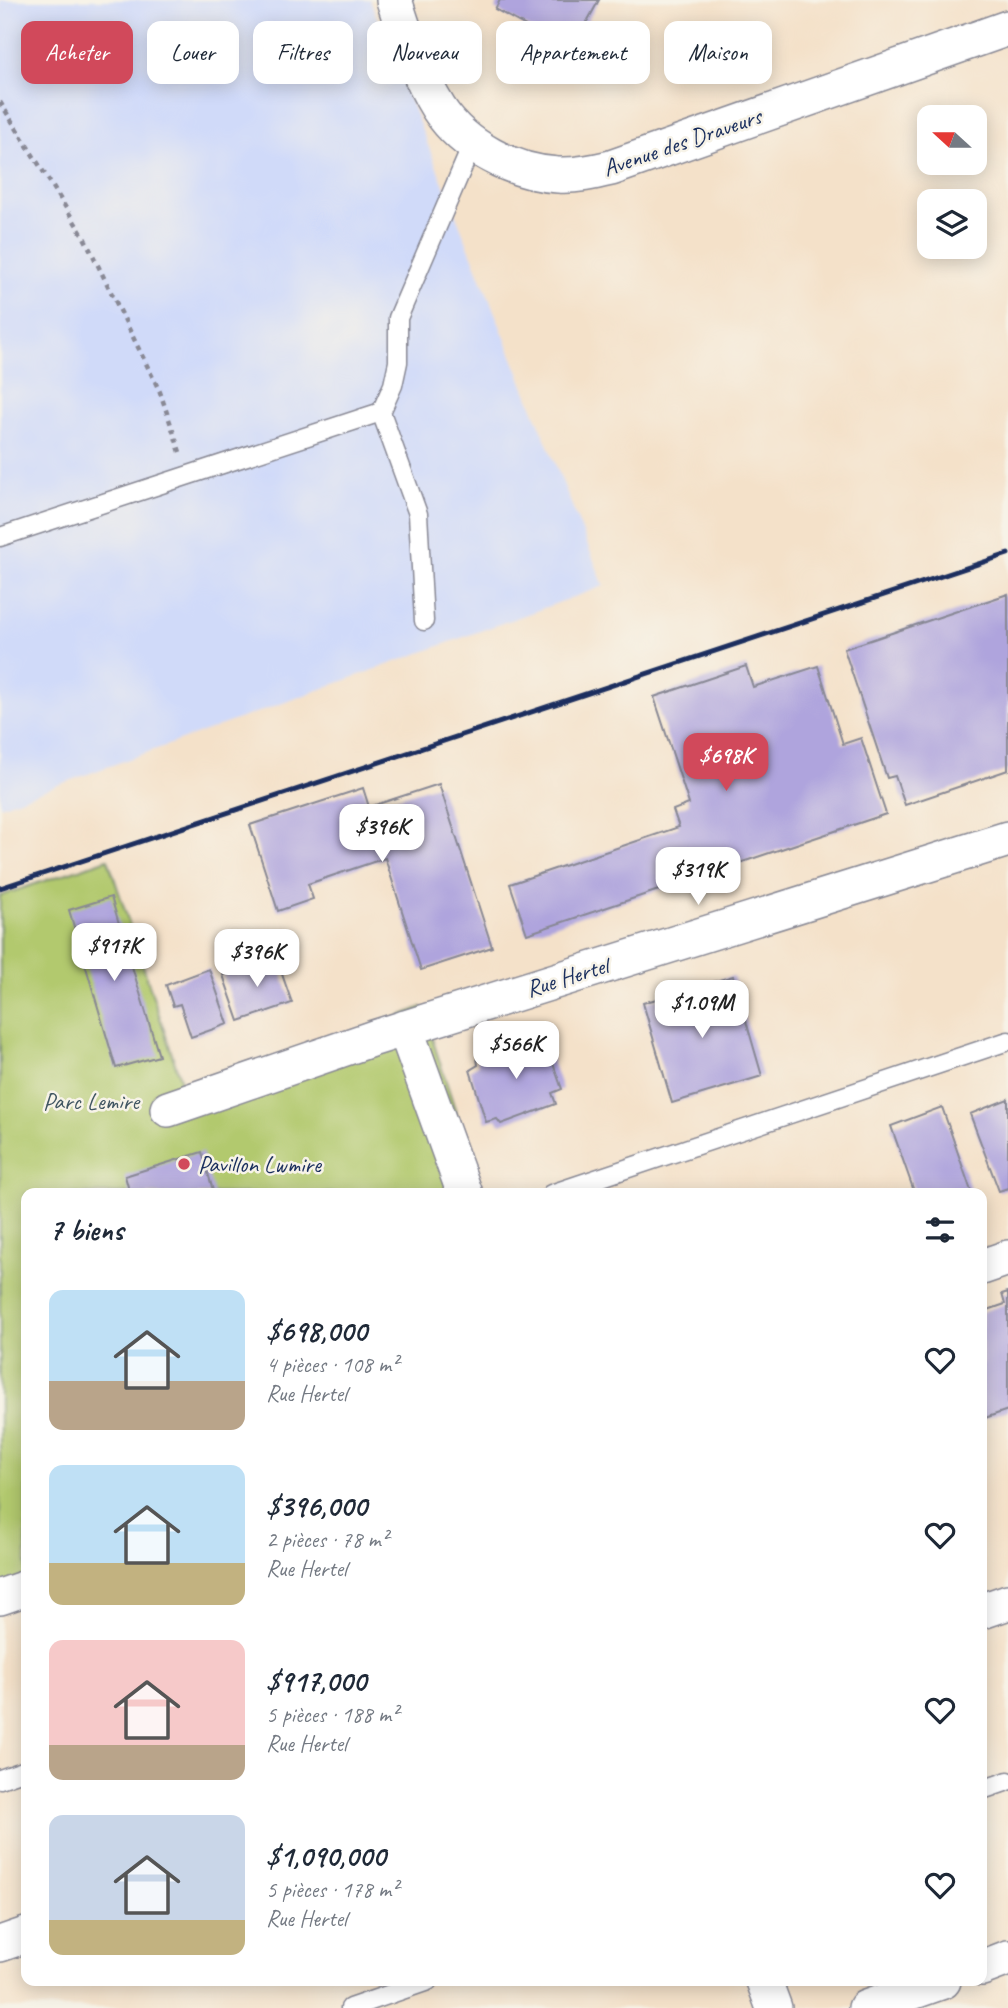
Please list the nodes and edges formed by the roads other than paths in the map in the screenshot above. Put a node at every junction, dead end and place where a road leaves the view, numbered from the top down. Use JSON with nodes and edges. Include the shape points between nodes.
{"nodes":[{"id":1,"x":394,"y":0,"type":"edge"},
{"id":2,"x":1008,"y":28,"type":"edge"},
{"id":3,"x":473,"y":143,"type":"junction"},
{"id":4,"x":381,"y":412,"type":"junction"},
{"id":5,"x":0,"y":537,"type":"edge"},
{"id":6,"x":424,"y":621,"type":"dead end"},
{"id":7,"x":1008,"y":839,"type":"edge"},
{"id":8,"x":405,"y":1028,"type":"junction"},
{"id":9,"x":1008,"y":1041,"type":"edge"},
{"id":10,"x":168,"y":1109,"type":"dead end"},
{"id":11,"x":463,"y":1188,"type":"edge"},
{"id":12,"x":569,"y":1188,"type":"edge"},
{"id":13,"x":1008,"y":1258,"type":"edge"},
{"id":14,"x":987,"y":1265,"type":"edge"},
{"id":15,"x":21,"y":1590,"type":"edge"},
{"id":16,"x":0,"y":1597,"type":"edge"},
{"id":17,"x":1008,"y":1602,"type":"edge"},
{"id":18,"x":987,"y":1609,"type":"edge"},
{"id":19,"x":21,"y":1772,"type":"edge"},
{"id":20,"x":0,"y":1779,"type":"edge"},
{"id":21,"x":1008,"y":1781,"type":"edge"},
{"id":22,"x":987,"y":1788,"type":"edge"},
{"id":23,"x":21,"y":1937,"type":"edge"},
{"id":24,"x":0,"y":1944,"type":"edge"},
{"id":25,"x":1008,"y":1958,"type":"edge"},
{"id":26,"x":987,"y":1966,"type":"edge"},
{"id":27,"x":414,"y":1986,"type":"edge"},
{"id":28,"x":766,"y":1986,"type":"edge"},
{"id":29,"x":929,"y":1986,"type":"edge"},
{"id":30,"x":350,"y":2008,"type":"edge"},
{"id":31,"x":774,"y":2008,"type":"edge"},
{"id":32,"x":866,"y":2008,"type":"edge"}],
"edges":[{"from":1,"to":3,"type":"street","name":"Avenue des Draveurs","via":[[433,98],[446,118]]},
{"from":2,"to":3,"type":"street","name":"Avenue des Draveurs","via":[[591,173],[530,171]]},
{"from":3,"to":4,"type":"lane","via":[[398,318],[398,362]]},
{"from":4,"to":5,"type":"lane"},
{"from":4,"to":6,"type":"lane","via":[[418,514]]},
{"from":7,"to":8,"type":"street","name":"Rue Hertel"},
{"from":8,"to":10,"type":"street","name":"Rue Hertel"},
{"from":8,"to":11,"type":"street"},
{"from":9,"to":12,"type":"lane"},
{"from":13,"to":14,"type":"street"},
{"from":15,"to":16,"type":"street"},
{"from":17,"to":18,"type":"street"},
{"from":19,"to":20,"type":"lane"},
{"from":21,"to":22,"type":"lane"},
{"from":23,"to":24,"type":"street"},
{"from":25,"to":26,"type":"street"},
{"from":27,"to":30,"type":"lane"},
{"from":28,"to":31,"type":"street"},
{"from":29,"to":32,"type":"street"}]}
